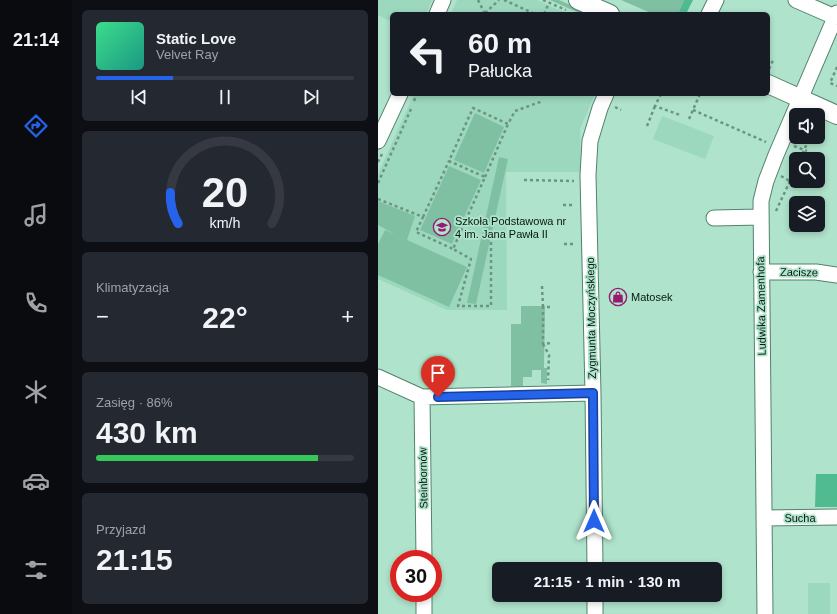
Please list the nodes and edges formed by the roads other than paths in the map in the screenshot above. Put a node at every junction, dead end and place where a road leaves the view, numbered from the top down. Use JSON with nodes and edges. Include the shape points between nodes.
{"nodes":[{"id":1,"x":443,"y":0,"type":"edge"},
{"id":2,"x":716,"y":0,"type":"edge"},
{"id":3,"x":796,"y":0,"type":"edge"},
{"id":4,"x":573,"y":6,"type":"edge"},
{"id":5,"x":438,"y":12,"type":"edge"},
{"id":6,"x":601,"y":12,"type":"edge"},
{"id":7,"x":710,"y":12,"type":"edge"},
{"id":8,"x":836,"y":15,"type":"edge"},
{"id":9,"x":770,"y":78,"type":"edge"},
{"id":10,"x":399,"y":96,"type":"edge"},
{"id":11,"x":605,"y":96,"type":"edge"},
{"id":12,"x":800,"y":98,"type":"junction"},
{"id":13,"x":837,"y":115,"type":"edge"},
{"id":14,"x":378,"y":141,"type":"edge"},
{"id":15,"x":760,"y":214,"type":"junction"},
{"id":16,"x":714,"y":218,"type":"dead end"},
{"id":17,"x":761,"y":272,"type":"junction"},
{"id":18,"x":837,"y":275,"type":"edge"},
{"id":19,"x":378,"y":377,"type":"edge"},
{"id":20,"x":593,"y":393,"type":"junction"},
{"id":21,"x":422,"y":397,"type":"junction"},
{"id":22,"x":764,"y":518,"type":"junction"},
{"id":23,"x":837,"y":518,"type":"edge"},
{"id":24,"x":424,"y":550,"type":"edge"},
{"id":25,"x":594,"y":562,"type":"edge"},
{"id":26,"x":424,"y":602,"type":"edge"},
{"id":27,"x":595,"y":602,"type":"edge"},
{"id":28,"x":424,"y":614,"type":"edge"},
{"id":29,"x":595,"y":614,"type":"edge"},
{"id":30,"x":765,"y":614,"type":"edge"}],
"edges":[{"from":1,"to":5,"type":"street"},
{"from":2,"to":7,"type":"street"},
{"from":3,"to":8,"type":"street"},
{"from":4,"to":6,"type":"street"},
{"from":8,"to":12,"type":"street","name":"Ludwika Zamenhofa"},
{"from":9,"to":12,"type":"street"},
{"from":10,"to":14,"type":"street"},
{"from":11,"to":20,"type":"street","name":"Zygmunta Moczyńskiego","via":[[590,141],[588,183]]},
{"from":12,"to":13,"type":"street"},
{"from":12,"to":15,"type":"street","name":"Ludwika Zamenhofa","via":[[762,192]]},
{"from":15,"to":16,"type":"street"},
{"from":15,"to":17,"type":"street","name":"Ludwika Zamenhofa"},
{"from":17,"to":18,"type":"street","name":"Zacisze","via":[[816,272]]},
{"from":17,"to":22,"type":"street","name":"Ludwika Zamenhofa"},
{"from":19,"to":21,"type":"street"},
{"from":20,"to":21,"type":"street"},
{"from":20,"to":25,"type":"street","name":"Zygmunta Moczyńskiego"},
{"from":21,"to":24,"type":"street","name":"Steinbornów"},
{"from":22,"to":23,"type":"street","name":"Sucha"},
{"from":22,"to":30,"type":"street","name":"Ludwika Zamenhofa"},
{"from":26,"to":28,"type":"street"},
{"from":27,"to":29,"type":"street"}]}
